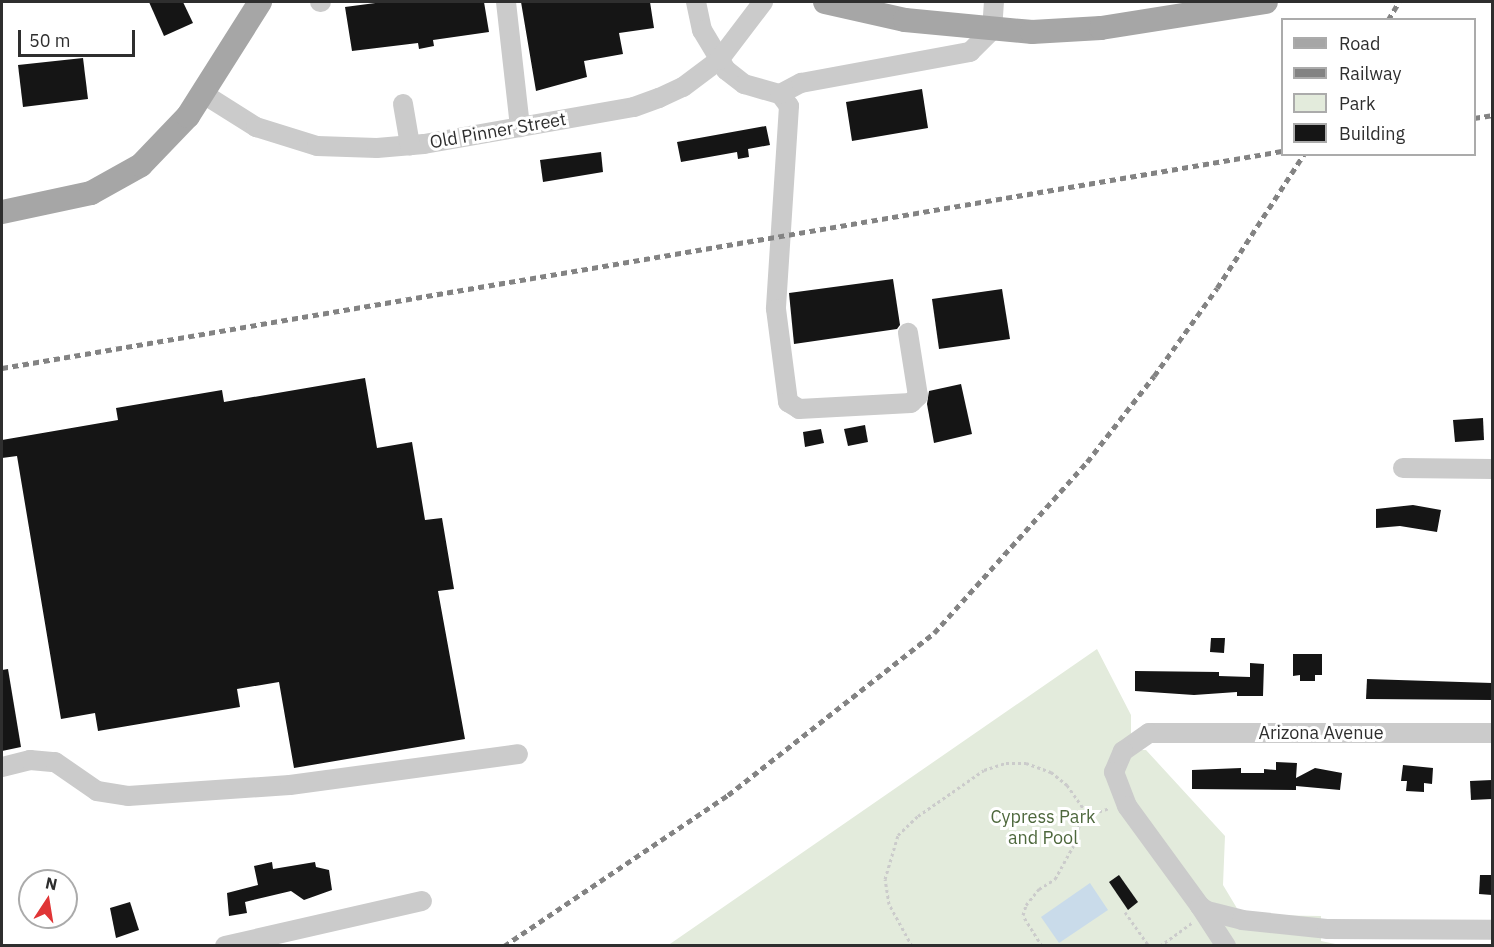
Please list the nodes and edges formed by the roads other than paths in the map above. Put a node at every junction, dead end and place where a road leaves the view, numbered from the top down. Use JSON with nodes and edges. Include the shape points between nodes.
{"nodes":[{"id":1,"x":260,"y":2,"type":"edge"},
{"id":2,"x":506,"y":2,"type":"edge"},
{"id":3,"x":696,"y":2,"type":"edge"},
{"id":4,"x":763,"y":2,"type":"edge"},
{"id":5,"x":825,"y":2,"type":"edge"},
{"id":6,"x":994,"y":2,"type":"edge"},
{"id":7,"x":1256,"y":2,"type":"edge"},
{"id":8,"x":992,"y":30,"type":"junction"},
{"id":9,"x":719,"y":60,"type":"junction"},
{"id":10,"x":202,"y":93,"type":"junction"},
{"id":11,"x":780,"y":94,"type":"junction"},
{"id":12,"x":403,"y":104,"type":"dead end"},
{"id":13,"x":520,"y":127,"type":"junction"},
{"id":14,"x":410,"y":145,"type":"junction"},
{"id":15,"x":2,"y":212,"type":"edge"},
{"id":16,"x":909,"y":333,"type":"dead end"},
{"id":17,"x":1403,"y":468,"type":"dead end"},
{"id":18,"x":1492,"y":469,"type":"edge"},
{"id":19,"x":1492,"y":733,"type":"edge"},
{"id":20,"x":518,"y":754,"type":"dead end"},
{"id":21,"x":2,"y":767,"type":"edge"},
{"id":22,"x":422,"y":901,"type":"dead end"},
{"id":23,"x":1202,"y":910,"type":"junction"},
{"id":24,"x":1492,"y":930,"type":"edge"},
{"id":25,"x":225,"y":945,"type":"edge"},
{"id":26,"x":1226,"y":945,"type":"edge"}],
"edges":[{"from":1,"to":10,"type":"main road"},
{"from":2,"to":13,"type":"street"},
{"from":3,"to":9,"type":"street","via":[[702,30]]},
{"from":4,"to":9,"type":"street","name":"Old Pinner Street"},
{"from":5,"to":8,"type":"main road","via":[[904,20]]},
{"from":6,"to":8,"type":"street"},
{"from":7,"to":8,"type":"main road","via":[[1101,28]]},
{"from":8,"to":11,"type":"street","via":[[970,52],[801,83]]},
{"from":9,"to":11,"type":"street","via":[[744,84]]},
{"from":9,"to":13,"type":"street","name":"Old Pinner Street","via":[[683,87],[659,98]]},
{"from":10,"to":14,"type":"street","name":"Old Pinner Street","via":[[228,112],[286,138],[330,148]]},
{"from":10,"to":15,"type":"main road","via":[[163,146],[117,180],[64,201]]},
{"from":11,"to":16,"type":"street","via":[[791,115],[776,309],[788,402],[799,409],[911,404],[918,396]]},
{"from":12,"to":14,"type":"street"},
{"from":13,"to":14,"type":"street","name":"Old Pinner Street"},
{"from":17,"to":18,"type":"street"},
{"from":19,"to":23,"type":"street","name":"Arizona Avenue","via":[[1149,733],[1128,746],[1116,760],[1115,783]]},
{"from":20,"to":21,"type":"street","via":[[290,785],[128,796],[97,791],[56,762],[30,760]]},
{"from":22,"to":25,"type":"street"},
{"from":23,"to":24,"type":"street","via":[[1242,920],[1327,929]]},
{"from":23,"to":26,"type":"street"}]}
